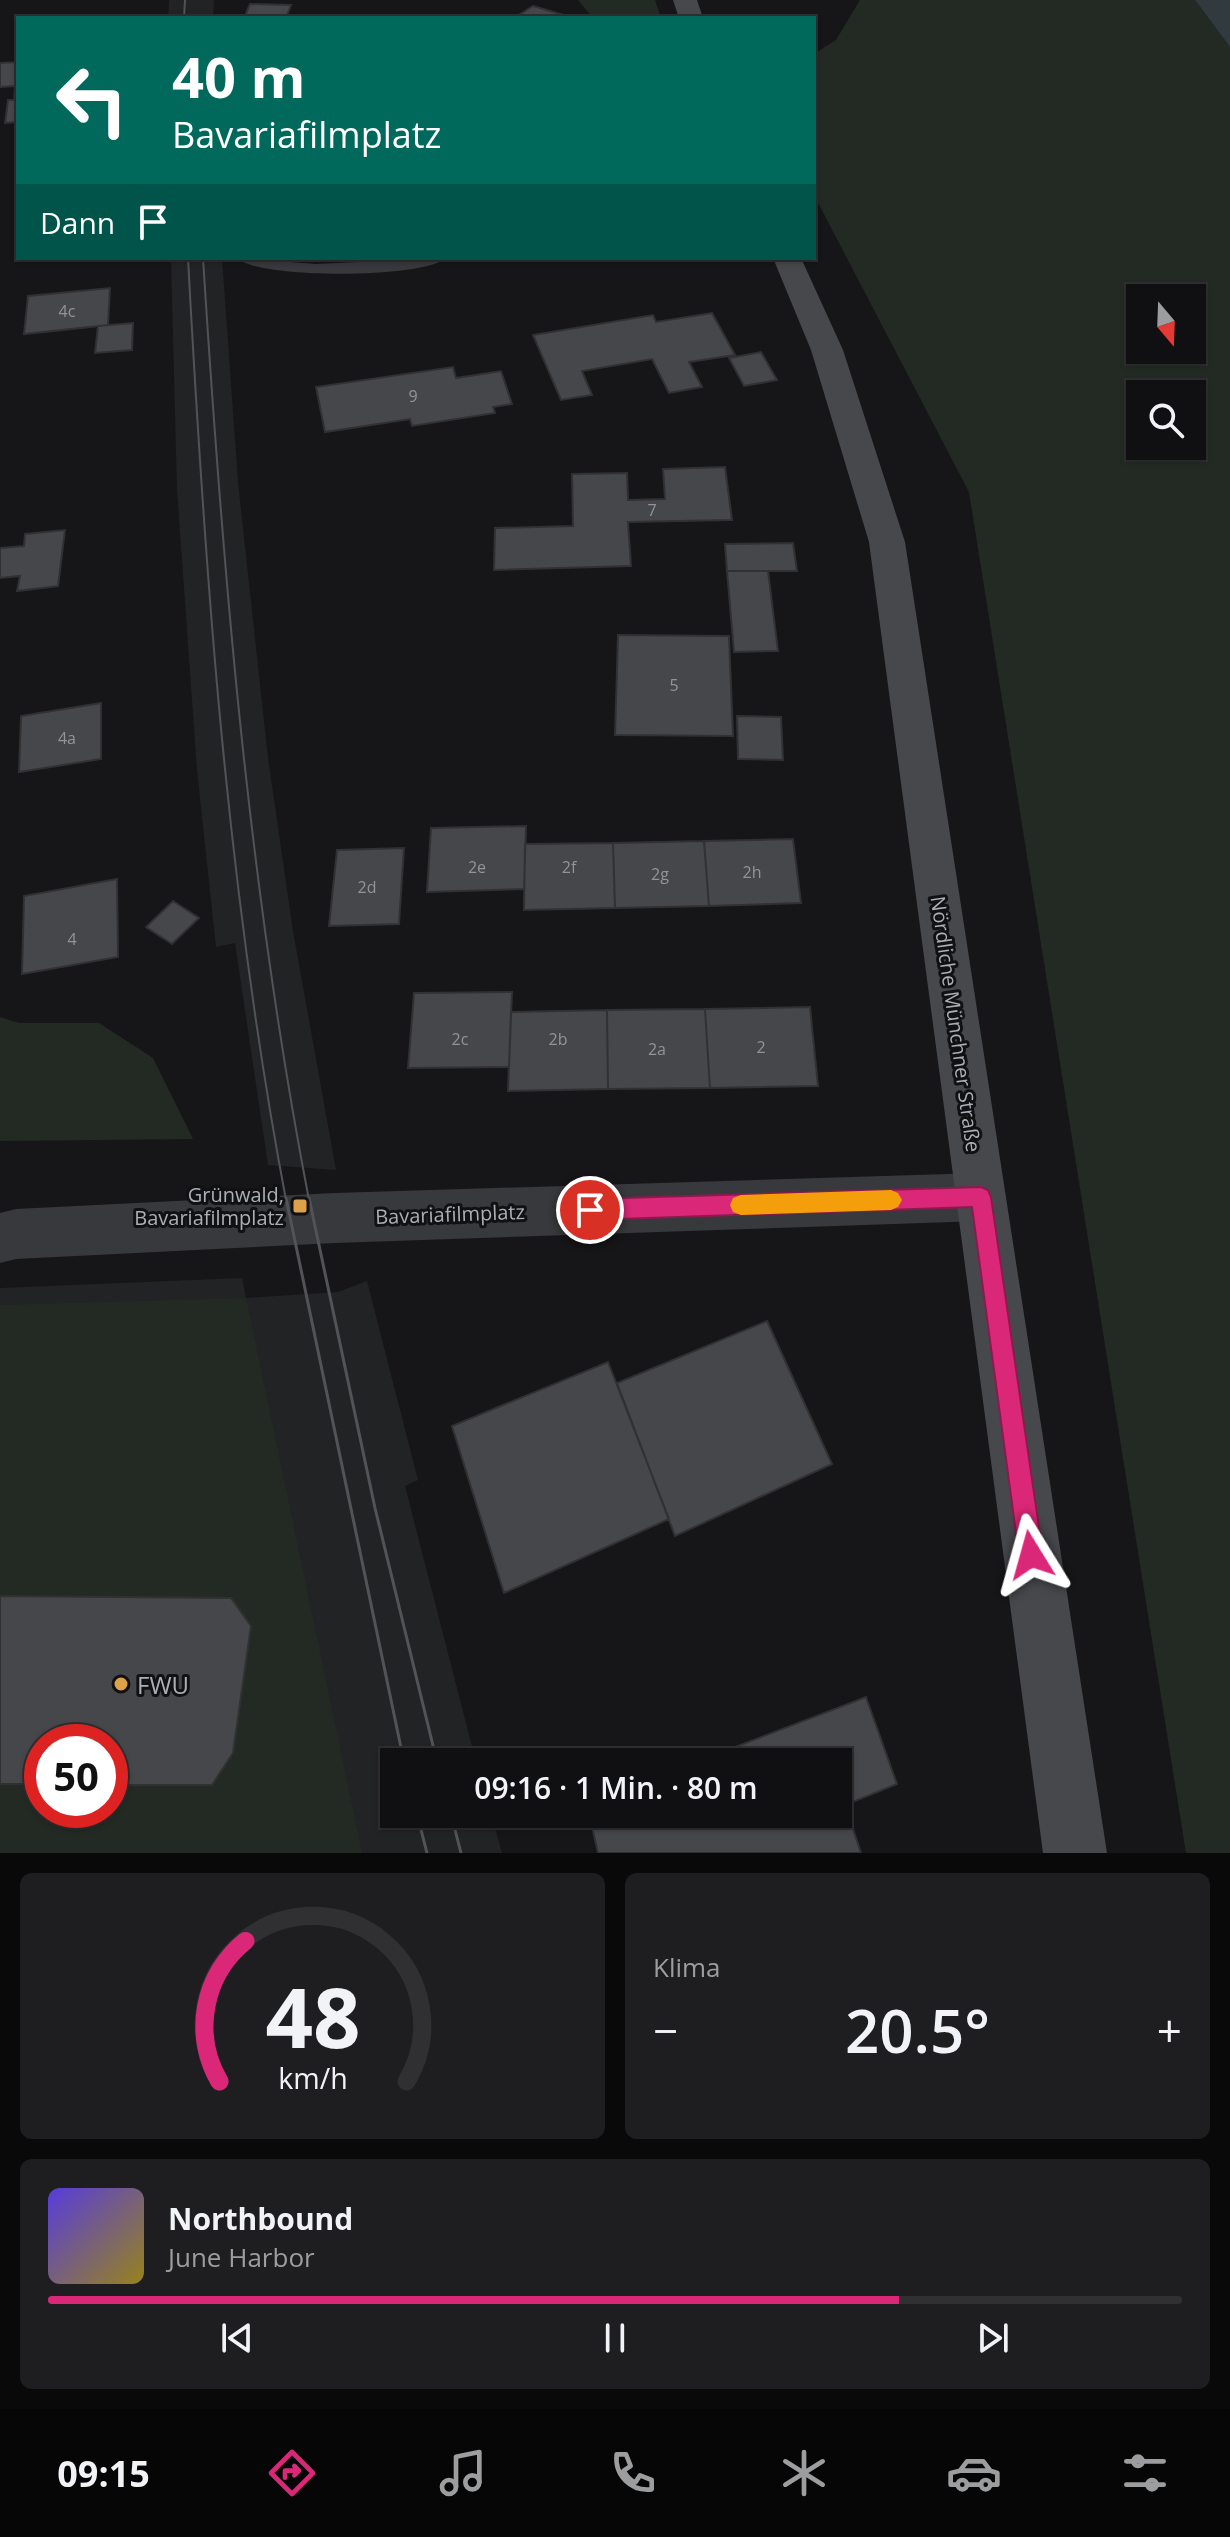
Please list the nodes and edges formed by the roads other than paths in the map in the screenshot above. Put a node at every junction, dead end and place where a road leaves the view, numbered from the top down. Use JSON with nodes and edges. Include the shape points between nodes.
{"nodes":[{"id":1,"x":251,"y":260,"type":"edge"},
{"id":2,"x":423,"y":260,"type":"edge"},
{"id":3,"x":788,"y":260,"type":"edge"},
{"id":4,"x":981,"y":1197,"type":"junction"},
{"id":5,"x":5,"y":1232,"type":"edge"},
{"id":6,"x":1075,"y":1853,"type":"edge"}],
"edges":[{"from":1,"to":2,"type":"lane","via":[[269,267],[353,270]]},
{"from":3,"to":4,"type":"main road","name":"Nördliche Münchner Straße","via":[[827,350],[887,542]]},
{"from":4,"to":5,"type":"street","name":"Bavariafilmplatz"},
{"from":4,"to":6,"type":"main road","name":"Nördliche Münchner Straße"}]}
